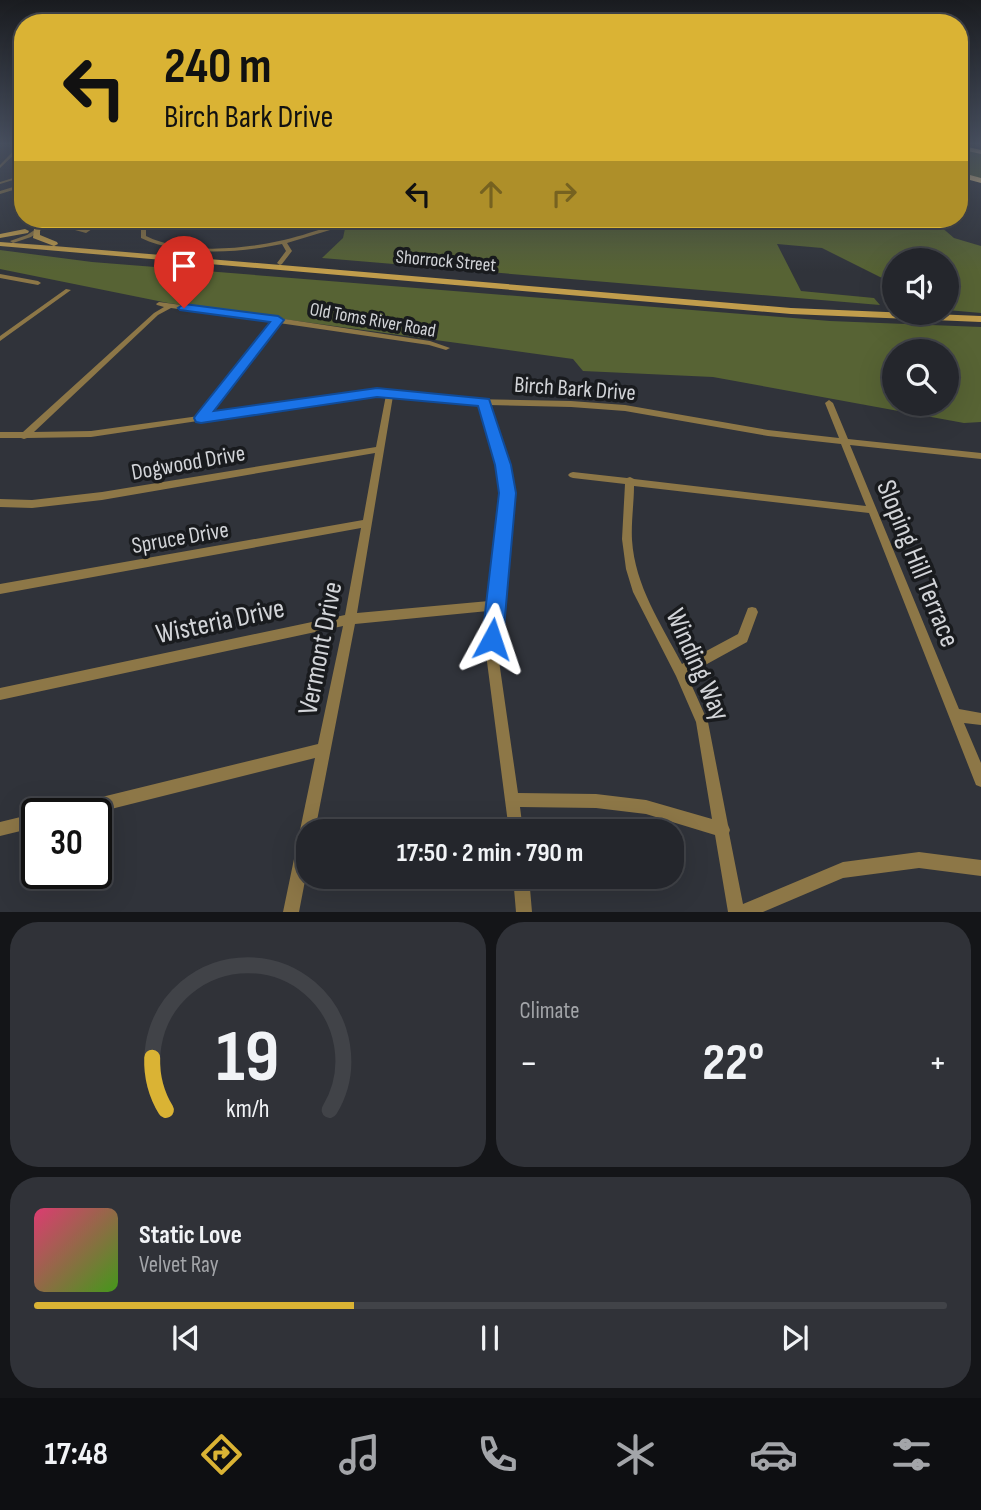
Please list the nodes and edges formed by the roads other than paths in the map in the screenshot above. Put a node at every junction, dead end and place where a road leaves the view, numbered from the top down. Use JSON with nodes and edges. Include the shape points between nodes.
{"nodes":[{"id":1,"x":32,"y":228,"type":"edge"},
{"id":2,"x":41,"y":228,"type":"edge"},
{"id":3,"x":149,"y":228,"type":"edge"},
{"id":4,"x":329,"y":228,"type":"edge"},
{"id":5,"x":144,"y":229,"type":"joint"},
{"id":6,"x":25,"y":231,"type":"junction"},
{"id":7,"x":37,"y":231,"type":"junction"},
{"id":8,"x":0,"y":240,"type":"edge"},
{"id":9,"x":13,"y":241,"type":"junction"},
{"id":10,"x":284,"y":242,"type":"junction"},
{"id":11,"x":55,"y":247,"type":"junction"},
{"id":12,"x":214,"y":263,"type":"junction"},
{"id":13,"x":281,"y":263,"type":"junction"},
{"id":14,"x":338,"y":274,"type":"junction"},
{"id":15,"x":0,"y":276,"type":"edge"},
{"id":16,"x":38,"y":283,"type":"dead end"},
{"id":17,"x":68,"y":290,"type":"dead end"},
{"id":18,"x":159,"y":304,"type":"dead end"},
{"id":19,"x":169,"y":306,"type":"junction"},
{"id":20,"x":882,"y":314,"type":"edge"},
{"id":21,"x":882,"y":315,"type":"edge"},
{"id":22,"x":959,"y":319,"type":"edge"},
{"id":23,"x":278,"y":320,"type":"junction"},
{"id":24,"x":981,"y":320,"type":"edge"},
{"id":25,"x":2,"y":335,"type":"edge"},
{"id":26,"x":446,"y":348,"type":"dead end"},
{"id":27,"x":390,"y":393,"type":"junction"},
{"id":28,"x":484,"y":402,"type":"junction"},
{"id":29,"x":829,"y":404,"type":"dead end"},
{"id":30,"x":201,"y":418,"type":"junction"},
{"id":31,"x":0,"y":435,"type":"edge"},
{"id":32,"x":24,"y":436,"type":"junction"},
{"id":33,"x":845,"y":442,"type":"junction"},
{"id":34,"x":380,"y":449,"type":"junction"},
{"id":35,"x":981,"y":456,"type":"edge"},
{"id":36,"x":573,"y":475,"type":"dead end"},
{"id":37,"x":630,"y":480,"type":"junction"},
{"id":38,"x":0,"y":503,"type":"edge"},
{"id":39,"x":872,"y":510,"type":"junction"},
{"id":40,"x":367,"y":523,"type":"junction"},
{"id":41,"x":0,"y":589,"type":"edge"},
{"id":42,"x":495,"y":605,"type":"junction"},
{"id":43,"x":752,"y":612,"type":"dead end"},
{"id":44,"x":350,"y":618,"type":"junction"},
{"id":45,"x":680,"y":671,"type":"junction"},
{"id":46,"x":0,"y":694,"type":"edge"},
{"id":47,"x":954,"y":715,"type":"junction"},
{"id":48,"x":981,"y":719,"type":"edge"},
{"id":49,"x":324,"y":749,"type":"junction"},
{"id":50,"x":981,"y":780,"type":"edge"},
{"id":51,"x":513,"y":800,"type":"junction"},
{"id":52,"x":112,"y":801,"type":"edge"},
{"id":53,"x":515,"y":819,"type":"edge"},
{"id":54,"x":21,"y":824,"type":"edge"},
{"id":55,"x":0,"y":829,"type":"edge"},
{"id":56,"x":723,"y":830,"type":"junction"},
{"id":57,"x":981,"y":869,"type":"edge"},
{"id":58,"x":522,"y":889,"type":"edge"},
{"id":59,"x":291,"y":912,"type":"edge"},
{"id":60,"x":524,"y":912,"type":"edge"},
{"id":61,"x":736,"y":912,"type":"edge"},
{"id":62,"x":743,"y":912,"type":"edge"}],
"edges":[{"from":1,"to":6,"type":"street"},
{"from":2,"to":7,"type":"street"},
{"from":3,"to":5,"type":"street"},
{"from":4,"to":10,"type":"street"},
{"from":5,"to":10,"type":"street","via":[[141,235],[150,242],[209,248],[248,249]]},
{"from":6,"to":8,"type":"main road"},
{"from":6,"to":9,"type":"street"},
{"from":7,"to":9,"type":"street"},
{"from":7,"to":11,"type":"main road","via":[[36,236]]},
{"from":8,"to":9,"type":"main road","name":"Shorrock Street"},
{"from":8,"to":11,"type":"main road","name":"Shorrock Street"},
{"from":9,"to":11,"type":"main road","name":"Shorrock Street"},
{"from":10,"to":13,"type":"street","via":[[289,251]]},
{"from":11,"to":12,"type":"main road","name":"Shorrock Street"},
{"from":11,"to":13,"type":"main road","name":"Shorrock Street"},
{"from":12,"to":13,"type":"main road"},
{"from":12,"to":14,"type":"main road","name":"Shorrock Street"},
{"from":13,"to":14,"type":"main road"},
{"from":13,"to":20,"type":"main road","name":"Shorrock Street"},
{"from":14,"to":21,"type":"main road","name":"Shorrock Street"},
{"from":15,"to":16,"type":"street"},
{"from":17,"to":25,"type":"street"},
{"from":18,"to":19,"type":"street"},
{"from":19,"to":23,"type":"street","name":"Old Toms River Road"},
{"from":19,"to":32,"type":"street"},
{"from":22,"to":24,"type":"main road","name":"Shorrock Street"},
{"from":23,"to":26,"type":"street","name":"Old Toms River Road"},
{"from":23,"to":30,"type":"street"},
{"from":27,"to":28,"type":"street","name":"Birch Bark Drive"},
{"from":27,"to":30,"type":"street","name":"Birch Bark Drive"},
{"from":27,"to":34,"type":"street","name":"Vermont Drive"},
{"from":28,"to":33,"type":"street","name":"Birch Bark Drive","via":[[625,408],[732,429]]},
{"from":28,"to":42,"type":"street","via":[[508,493]]},
{"from":29,"to":33,"type":"street","name":"Sloping Hill Terrace"},
{"from":30,"to":32,"type":"street","name":"Birch Bark Drive","via":[[91,434]]},
{"from":31,"to":32,"type":"street","name":"Birch Bark Drive"},
{"from":33,"to":35,"type":"street","name":"Birch Bark Drive"},
{"from":33,"to":39,"type":"street","name":"Sloping Hill Terrace"},
{"from":34,"to":38,"type":"street","name":"Dogwood Drive","via":[[102,496]]},
{"from":34,"to":40,"type":"street","name":"Vermont Drive"},
{"from":36,"to":37,"type":"street"},
{"from":37,"to":39,"type":"street"},
{"from":37,"to":45,"type":"street","name":"Winding Way","via":[[627,539],[631,569],[638,592]]},
{"from":39,"to":47,"type":"street","name":"Sloping Hill Terrace"},
{"from":40,"to":41,"type":"street","name":"Spruce Drive"},
{"from":40,"to":44,"type":"street","name":"Vermont Drive"},
{"from":42,"to":44,"type":"street","name":"Wisteria Drive"},
{"from":42,"to":51,"type":"street","via":[[492,654]]},
{"from":43,"to":45,"type":"street","via":[[743,638]]},
{"from":44,"to":46,"type":"street","name":"Wisteria Drive"},
{"from":44,"to":49,"type":"street","name":"Vermont Drive"},
{"from":45,"to":56,"type":"street","name":"Winding Way","via":[[702,722]]},
{"from":47,"to":48,"type":"street"},
{"from":47,"to":50,"type":"street","name":"Sloping Hill Terrace"},
{"from":49,"to":52,"type":"street"},
{"from":49,"to":59,"type":"street","name":"Vermont Drive"},
{"from":51,"to":53,"type":"street"},
{"from":51,"to":56,"type":"street","via":[[646,807]]},
{"from":54,"to":55,"type":"street"},
{"from":56,"to":61,"type":"street","name":"Winding Way"},
{"from":57,"to":62,"type":"street","via":[[919,860],[843,870]]},
{"from":58,"to":60,"type":"street"}]}
